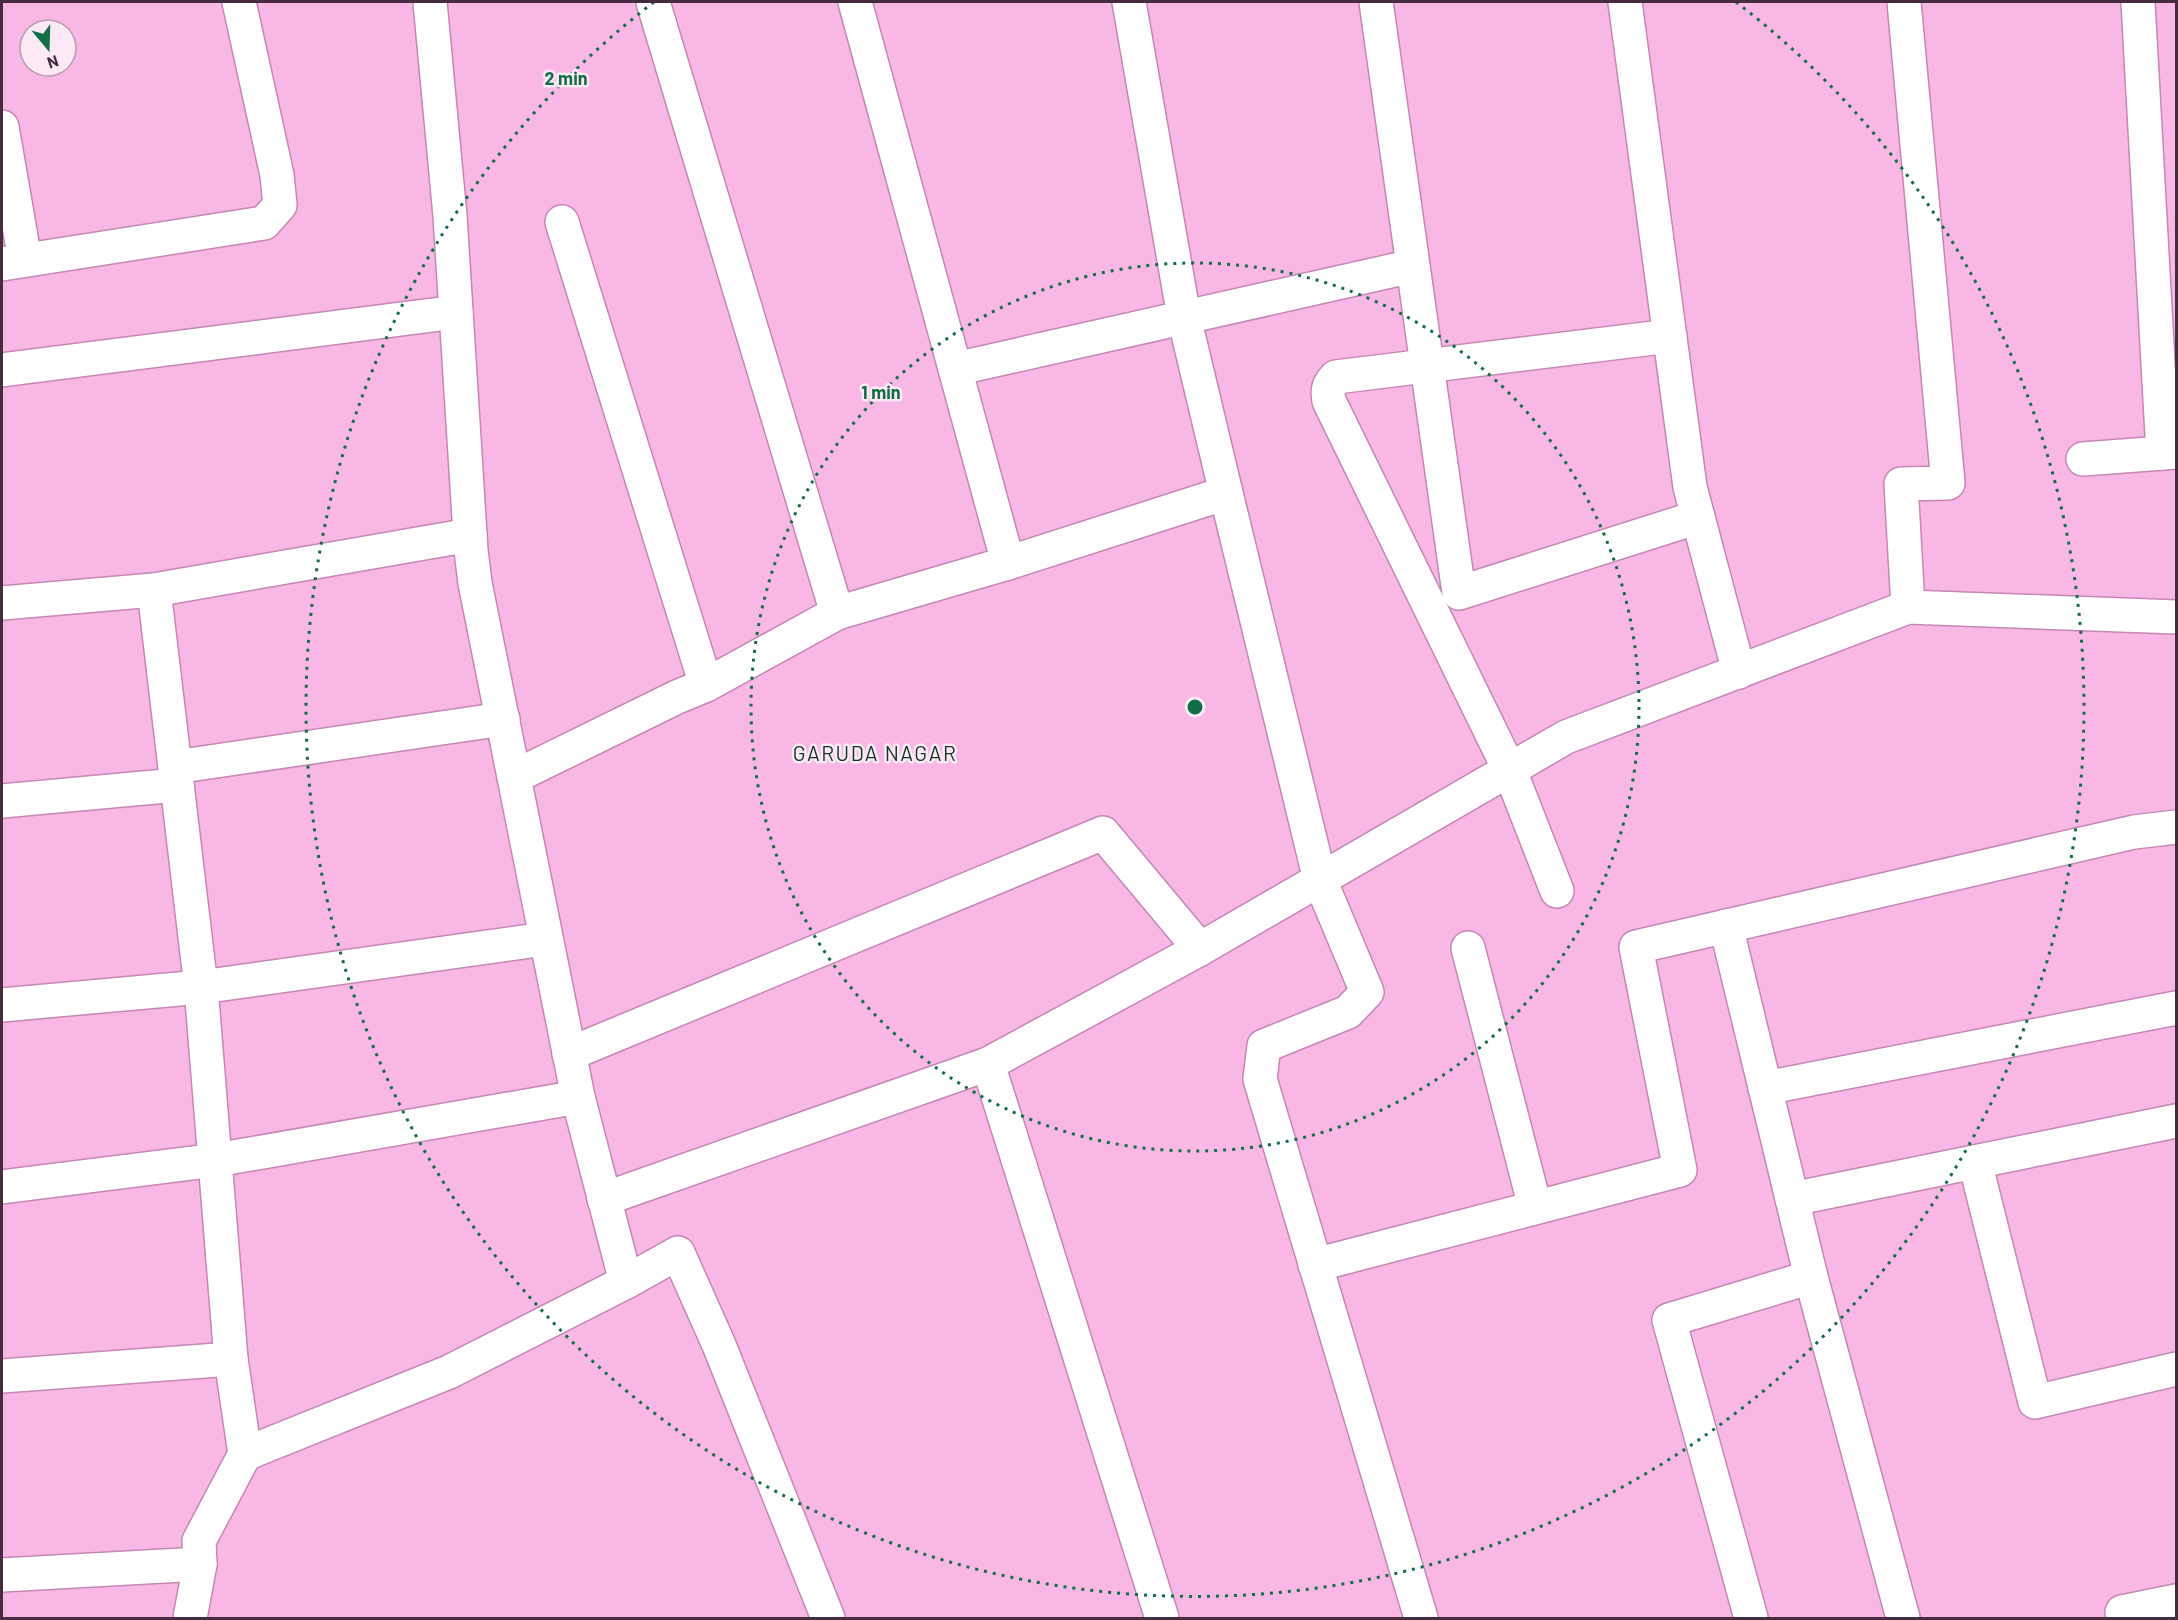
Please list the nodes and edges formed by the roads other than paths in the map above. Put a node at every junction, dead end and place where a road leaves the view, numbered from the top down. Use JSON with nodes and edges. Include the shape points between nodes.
{"nodes":[{"id":1,"x":239,"y":2,"type":"edge"},
{"id":2,"x":430,"y":2,"type":"edge"},
{"id":3,"x":653,"y":2,"type":"edge"},
{"id":4,"x":855,"y":2,"type":"edge"},
{"id":5,"x":1129,"y":2,"type":"edge"},
{"id":6,"x":1376,"y":2,"type":"edge"},
{"id":7,"x":1625,"y":2,"type":"edge"},
{"id":8,"x":1904,"y":2,"type":"edge"},
{"id":9,"x":2138,"y":2,"type":"edge"},
{"id":10,"x":2,"y":127,"type":"edge"},
{"id":11,"x":562,"y":222,"type":"dead end"},
{"id":12,"x":13,"y":262,"type":"edge"},
{"id":13,"x":1413,"y":266,"type":"junction"},
{"id":14,"x":456,"y":312,"type":"junction"},
{"id":15,"x":1184,"y":317,"type":"junction"},
{"id":16,"x":1670,"y":336,"type":"junction"},
{"id":17,"x":1427,"y":365,"type":"junction"},
{"id":18,"x":955,"y":369,"type":"junction"},
{"id":19,"x":2,"y":370,"type":"edge"},
{"id":20,"x":2170,"y":453,"type":"edge"},
{"id":21,"x":2083,"y":459,"type":"dead end"},
{"id":22,"x":1226,"y":493,"type":"junction"},
{"id":23,"x":1698,"y":517,"type":"junction"},
{"id":24,"x":470,"y":535,"type":"junction"},
{"id":25,"x":1008,"y":563,"type":"junction"},
{"id":26,"x":154,"y":590,"type":"junction"},
{"id":27,"x":2,"y":603,"type":"edge"},
{"id":28,"x":1908,"y":607,"type":"junction"},
{"id":29,"x":837,"y":613,"type":"junction"},
{"id":30,"x":2176,"y":617,"type":"edge"},
{"id":31,"x":1738,"y":672,"type":"junction"},
{"id":32,"x":706,"y":685,"type":"junction"},
{"id":33,"x":503,"y":719,"type":"junction"},
{"id":34,"x":1510,"y":771,"type":"junction"},
{"id":35,"x":176,"y":776,"type":"junction"},
{"id":36,"x":514,"y":777,"type":"junction"},
{"id":37,"x":2,"y":801,"type":"edge"},
{"id":38,"x":2176,"y":827,"type":"edge"},
{"id":39,"x":1320,"y":880,"type":"junction"},
{"id":40,"x":1557,"y":891,"type":"dead end"},
{"id":41,"x":1726,"y":926,"type":"junction"},
{"id":42,"x":545,"y":939,"type":"junction"},
{"id":43,"x":1468,"y":948,"type":"dead end"},
{"id":44,"x":1200,"y":949,"type":"junction"},
{"id":45,"x":201,"y":987,"type":"junction"},
{"id":46,"x":2,"y":1005,"type":"edge"},
{"id":47,"x":2176,"y":1008,"type":"edge"},
{"id":48,"x":569,"y":1054,"type":"junction"},
{"id":49,"x":988,"y":1064,"type":"junction"},
{"id":50,"x":1765,"y":1088,"type":"junction"},
{"id":51,"x":578,"y":1097,"type":"junction"},
{"id":52,"x":2176,"y":1121,"type":"edge"},
{"id":53,"x":216,"y":1160,"type":"junction"},
{"id":54,"x":1975,"y":1162,"type":"junction"},
{"id":55,"x":2,"y":1186,"type":"edge"},
{"id":56,"x":604,"y":1199,"type":"junction"},
{"id":57,"x":1792,"y":1199,"type":"junction"},
{"id":58,"x":1535,"y":1207,"type":"junction"},
{"id":59,"x":1315,"y":1265,"type":"junction"},
{"id":60,"x":1810,"y":1277,"type":"junction"},
{"id":61,"x":626,"y":1282,"type":"junction"},
{"id":62,"x":231,"y":1359,"type":"junction"},
{"id":63,"x":2176,"y":1368,"type":"edge"},
{"id":64,"x":2,"y":1376,"type":"edge"},
{"id":65,"x":245,"y":1454,"type":"junction"},
{"id":66,"x":200,"y":1564,"type":"junction"},
{"id":67,"x":2,"y":1575,"type":"edge"},
{"id":68,"x":2176,"y":1600,"type":"edge"},
{"id":69,"x":2122,"y":1612,"type":"dead end"},
{"id":70,"x":190,"y":1618,"type":"edge"},
{"id":71,"x":828,"y":1618,"type":"edge"},
{"id":72,"x":1162,"y":1618,"type":"edge"},
{"id":73,"x":1421,"y":1618,"type":"edge"},
{"id":74,"x":1751,"y":1618,"type":"edge"},
{"id":75,"x":1903,"y":1618,"type":"edge"}],
"edges":[{"from":1,"to":12,"type":"street","via":[[280,205],[264,223]]},
{"from":2,"to":14,"type":"street"},
{"from":3,"to":29,"type":"street"},
{"from":4,"to":18,"type":"street"},
{"from":5,"to":15,"type":"street"},
{"from":6,"to":13,"type":"street"},
{"from":7,"to":16,"type":"street"},
{"from":8,"to":28,"type":"street","via":[[1948,483],[1901,484]]},
{"from":9,"to":20,"type":"street"},
{"from":10,"to":12,"type":"street"},
{"from":11,"to":32,"type":"street"},
{"from":13,"to":15,"type":"street"},
{"from":13,"to":17,"type":"street"},
{"from":14,"to":19,"type":"street"},
{"from":14,"to":24,"type":"street"},
{"from":15,"to":18,"type":"street"},
{"from":15,"to":22,"type":"street"},
{"from":16,"to":17,"type":"street"},
{"from":16,"to":23,"type":"street","via":[[1690,487]]},
{"from":17,"to":23,"type":"street","via":[[1459,593]]},
{"from":17,"to":34,"type":"street","via":[[1336,377],[1329,383],[1329,401]]},
{"from":18,"to":25,"type":"street"},
{"from":20,"to":21,"type":"street"},
{"from":22,"to":25,"type":"street"},
{"from":22,"to":39,"type":"street"},
{"from":23,"to":31,"type":"street"},
{"from":24,"to":26,"type":"street"},
{"from":24,"to":33,"type":"street","via":[[475,583]]},
{"from":25,"to":29,"type":"street"},
{"from":26,"to":27,"type":"street"},
{"from":26,"to":35,"type":"street"},
{"from":28,"to":30,"type":"street"},
{"from":28,"to":31,"type":"street"},
{"from":29,"to":32,"type":"street"},
{"from":31,"to":34,"type":"street","via":[[1566,737]]},
{"from":32,"to":36,"type":"street"},
{"from":33,"to":35,"type":"street"},
{"from":33,"to":36,"type":"street"},
{"from":34,"to":39,"type":"street"},
{"from":34,"to":40,"type":"street"},
{"from":35,"to":37,"type":"street"},
{"from":35,"to":45,"type":"street"},
{"from":36,"to":42,"type":"street"},
{"from":38,"to":41,"type":"street","via":[[2134,832]]},
{"from":39,"to":44,"type":"street"},
{"from":39,"to":59,"type":"street","via":[[1367,992],[1348,1012],[1264,1046],[1260,1079]]},
{"from":41,"to":50,"type":"street"},
{"from":41,"to":58,"type":"street","via":[[1636,947],[1680,1170]]},
{"from":42,"to":45,"type":"street"},
{"from":42,"to":48,"type":"street"},
{"from":43,"to":58,"type":"street"},
{"from":44,"to":48,"type":"street","via":[[1103,833]]},
{"from":44,"to":49,"type":"street"},
{"from":45,"to":46,"type":"street"},
{"from":45,"to":53,"type":"street"},
{"from":47,"to":50,"type":"street"},
{"from":48,"to":51,"type":"street"},
{"from":49,"to":56,"type":"street"},
{"from":49,"to":72,"type":"street"},
{"from":50,"to":57,"type":"street"},
{"from":51,"to":53,"type":"street"},
{"from":51,"to":56,"type":"street"},
{"from":52,"to":54,"type":"street"},
{"from":53,"to":55,"type":"street"},
{"from":53,"to":62,"type":"street"},
{"from":54,"to":57,"type":"street"},
{"from":54,"to":63,"type":"street","via":[[2035,1402]]},
{"from":56,"to":61,"type":"street"},
{"from":57,"to":60,"type":"street"},
{"from":58,"to":59,"type":"street"},
{"from":59,"to":73,"type":"street"},
{"from":60,"to":74,"type":"street","via":[[1669,1320]]},
{"from":60,"to":75,"type":"street"},
{"from":61,"to":65,"type":"street","via":[[449,1372]]},
{"from":61,"to":71,"type":"street","via":[[678,1253]]},
{"from":62,"to":64,"type":"street"},
{"from":62,"to":65,"type":"street"},
{"from":65,"to":66,"type":"street","via":[[199,1541]]},
{"from":66,"to":67,"type":"street"},
{"from":66,"to":70,"type":"street"},
{"from":68,"to":69,"type":"street"}]}
